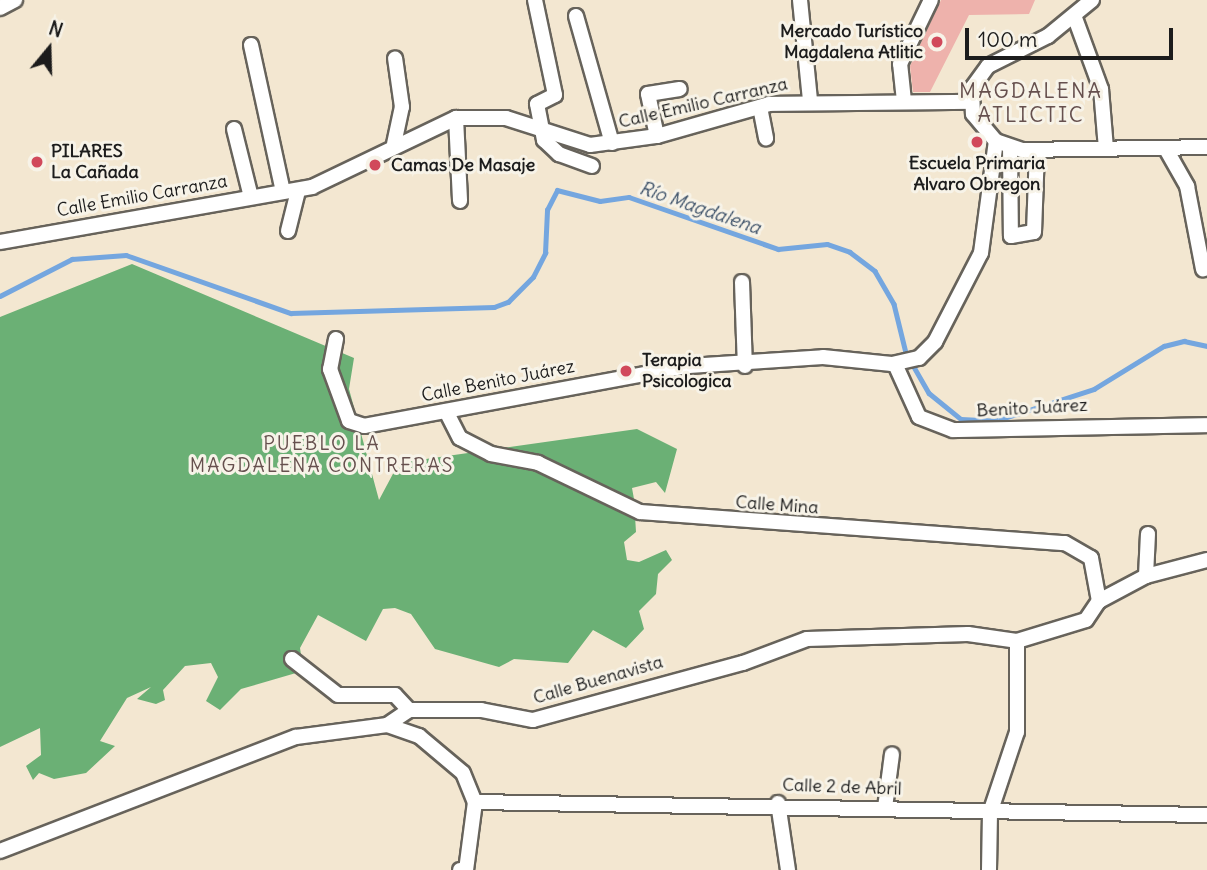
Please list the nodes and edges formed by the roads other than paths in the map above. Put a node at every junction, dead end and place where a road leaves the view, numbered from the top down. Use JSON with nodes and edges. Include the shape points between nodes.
{"nodes":[{"id":1,"x":15,"y":0,"type":"edge"},
{"id":2,"x":535,"y":0,"type":"edge"},
{"id":3,"x":800,"y":0,"type":"edge"},
{"id":4,"x":931,"y":0,"type":"edge"},
{"id":5,"x":1092,"y":2,"type":"edge"},
{"id":6,"x":0,"y":8,"type":"edge"},
{"id":7,"x":576,"y":16,"type":"dead end"},
{"id":8,"x":1074,"y":18,"type":"junction"},
{"id":9,"x":251,"y":45,"type":"dead end"},
{"id":10,"x":396,"y":58,"type":"dead end"},
{"id":11,"x":680,"y":89,"type":"dead end"},
{"id":12,"x":810,"y":100,"type":"junction"},
{"id":13,"x":904,"y":101,"type":"junction"},
{"id":14,"x":970,"y":102,"type":"junction"},
{"id":15,"x":760,"y":107,"type":"junction"},
{"id":16,"x":456,"y":118,"type":"junction"},
{"id":17,"x":234,"y":129,"type":"dead end"},
{"id":18,"x":542,"y":133,"type":"junction"},
{"id":19,"x":657,"y":136,"type":"junction"},
{"id":20,"x":766,"y":138,"type":"dead end"},
{"id":21,"x":996,"y":141,"type":"junction"},
{"id":22,"x":612,"y":143,"type":"junction"},
{"id":23,"x":394,"y":144,"type":"junction"},
{"id":24,"x":1207,"y":146,"type":"edge"},
{"id":25,"x":1010,"y":147,"type":"junction"},
{"id":26,"x":1106,"y":149,"type":"junction"},
{"id":27,"x":1166,"y":149,"type":"junction"},
{"id":28,"x":1037,"y":151,"type":"junction"},
{"id":29,"x":592,"y":166,"type":"dead end"},
{"id":30,"x":298,"y":191,"type":"junction"},
{"id":31,"x":283,"y":192,"type":"junction"},
{"id":32,"x":251,"y":197,"type":"junction"},
{"id":33,"x":460,"y":201,"type":"dead end"},
{"id":34,"x":288,"y":231,"type":"dead end"},
{"id":35,"x":0,"y":242,"type":"edge"},
{"id":36,"x":1203,"y":269,"type":"dead end"},
{"id":37,"x":742,"y":282,"type":"dead end"},
{"id":38,"x":336,"y":339,"type":"dead end"},
{"id":39,"x":897,"y":363,"type":"junction"},
{"id":40,"x":745,"y":366,"type":"junction"},
{"id":41,"x":446,"y":411,"type":"junction"},
{"id":42,"x":1207,"y":425,"type":"edge"},
{"id":43,"x":1148,"y":534,"type":"dead end"},
{"id":44,"x":1207,"y":560,"type":"edge"},
{"id":45,"x":1146,"y":576,"type":"junction"},
{"id":46,"x":1099,"y":601,"type":"junction"},
{"id":47,"x":1017,"y":641,"type":"junction"},
{"id":48,"x":292,"y":659,"type":"dead end"},
{"id":49,"x":409,"y":709,"type":"junction"},
{"id":50,"x":387,"y":725,"type":"junction"},
{"id":51,"x":892,"y":754,"type":"dead end"},
{"id":52,"x":475,"y":802,"type":"junction"},
{"id":53,"x":778,"y":803,"type":"junction"},
{"id":54,"x":885,"y":808,"type":"junction"},
{"id":55,"x":990,"y":813,"type":"junction"},
{"id":56,"x":1207,"y":815,"type":"edge"},
{"id":57,"x":0,"y":851,"type":"edge"},
{"id":58,"x":463,"y":870,"type":"edge"},
{"id":59,"x":788,"y":870,"type":"edge"},
{"id":60,"x":989,"y":870,"type":"edge"}],
"edges":[{"from":1,"to":6,"type":"street"},
{"from":2,"to":18,"type":"street","via":[[555,95],[537,104]]},
{"from":3,"to":12,"type":"street"},
{"from":4,"to":13,"type":"street","via":[[900,64]]},
{"from":5,"to":8,"type":"street"},
{"from":7,"to":22,"type":"street"},
{"from":8,"to":14,"type":"street","via":[[988,66]]},
{"from":8,"to":26,"type":"street","via":[[1101,89]]},
{"from":9,"to":31,"type":"street"},
{"from":10,"to":23,"type":"street","via":[[402,107]]},
{"from":11,"to":19,"type":"street","via":[[648,94]]},
{"from":12,"to":13,"type":"street","name":"Calle Emilio Carranza"},
{"from":12,"to":15,"type":"street","name":"Calle Emilio Carranza"},
{"from":13,"to":14,"type":"street","name":"Calle Emilio Carranza"},
{"from":14,"to":21,"type":"street"},
{"from":15,"to":19,"type":"street","name":"Calle Emilio Carranza"},
{"from":15,"to":20,"type":"street"},
{"from":16,"to":18,"type":"street","name":"Calle Emilio Carranza","via":[[506,118]]},
{"from":16,"to":23,"type":"street","name":"Calle Emilio Carranza"},
{"from":16,"to":33,"type":"street"},
{"from":17,"to":32,"type":"street"},
{"from":18,"to":22,"type":"street","name":"Calle Emilio Carranza","via":[[569,143]]},
{"from":18,"to":29,"type":"street","via":[[559,154]]},
{"from":19,"to":22,"type":"street","name":"Calle Emilio Carranza"},
{"from":21,"to":25,"type":"street"},
{"from":21,"to":39,"type":"street","name":"Calle Benito Juárez","via":[[981,253],[935,342],[919,358]]},
{"from":23,"to":30,"type":"street","name":"Calle Emilio Carranza"},
{"from":24,"to":27,"type":"street"},
{"from":25,"to":28,"type":"street"},
{"from":25,"to":28,"type":"street","via":[[1011,236],[1034,232]]},
{"from":26,"to":27,"type":"street"},
{"from":26,"to":28,"type":"street"},
{"from":27,"to":36,"type":"street","via":[[1187,186]]},
{"from":30,"to":31,"type":"street","name":"Calle Emilio Carranza"},
{"from":30,"to":34,"type":"street"},
{"from":31,"to":32,"type":"street","name":"Calle Emilio Carranza"},
{"from":32,"to":35,"type":"street","name":"Calle Emilio Carranza"},
{"from":37,"to":40,"type":"street"},
{"from":38,"to":41,"type":"street","name":"Calle Benito Juárez","via":[[330,369],[349,421],[364,426]]},
{"from":39,"to":40,"type":"street","name":"Calle Benito Juárez","via":[[823,357]]},
{"from":39,"to":42,"type":"street","name":"Benito Juárez","via":[[919,417],[953,430]]},
{"from":40,"to":41,"type":"street","name":"Calle Benito Juárez","via":[[689,366]]},
{"from":41,"to":46,"type":"street","name":"Calle Mina","via":[[460,438],[491,454],[538,463],[640,512],[1065,543],[1091,558]]},
{"from":43,"to":45,"type":"street"},
{"from":44,"to":45,"type":"street","name":"Calle Buenavista"},
{"from":45,"to":46,"type":"street","name":"Calle Buenavista"},
{"from":46,"to":47,"type":"street","name":"Calle Buenavista","via":[[1086,620]]},
{"from":47,"to":49,"type":"street","name":"Calle Buenavista","via":[[968,634],[807,639],[743,663],[533,720],[481,710]]},
{"from":47,"to":55,"type":"street","via":[[1017,732]]},
{"from":48,"to":49,"type":"street","via":[[338,695],[395,695]]},
{"from":49,"to":50,"type":"street"},
{"from":50,"to":52,"type":"street","via":[[445,754]]},
{"from":50,"to":57,"type":"street","via":[[296,737]]},
{"from":51,"to":54,"type":"street"},
{"from":52,"to":53,"type":"street","name":"Calle 2 de Abril"},
{"from":52,"to":58,"type":"street"},
{"from":53,"to":54,"type":"street","name":"Calle 2 de Abril"},
{"from":53,"to":59,"type":"street"},
{"from":54,"to":55,"type":"street","name":"Calle 2 de Abril"},
{"from":55,"to":56,"type":"street","name":"Calle 2 de Abril"},
{"from":55,"to":60,"type":"street"}]}
